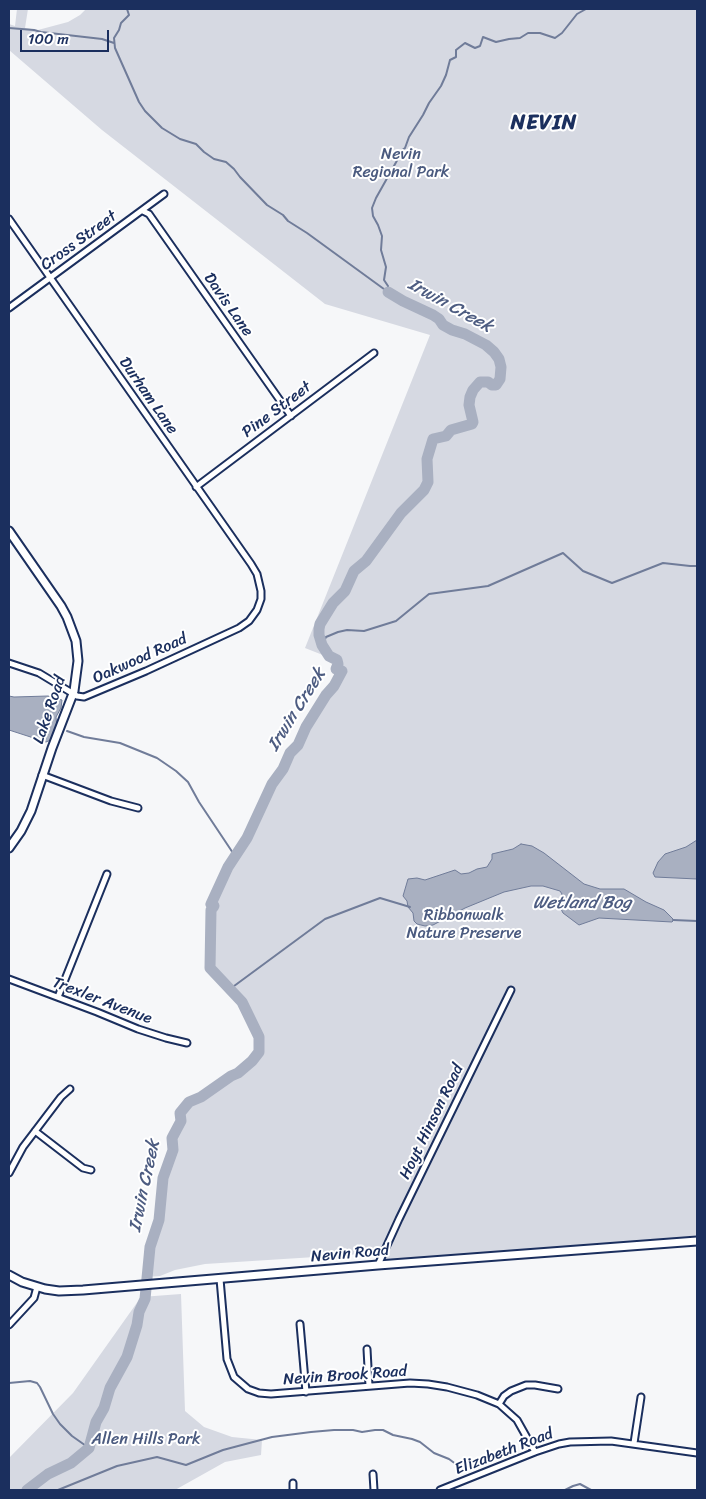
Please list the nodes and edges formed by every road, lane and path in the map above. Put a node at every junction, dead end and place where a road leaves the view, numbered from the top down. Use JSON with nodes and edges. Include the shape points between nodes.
{"nodes":[{"id":1,"x":164,"y":194,"type":"dead end"},
{"id":2,"x":143,"y":211,"type":"junction"},
{"id":3,"x":9,"y":219,"type":"edge"},
{"id":4,"x":50,"y":279,"type":"junction"},
{"id":5,"x":9,"y":308,"type":"edge"},
{"id":6,"x":374,"y":354,"type":"dead end"},
{"id":7,"x":291,"y":416,"type":"junction"},
{"id":8,"x":196,"y":487,"type":"junction"},
{"id":9,"x":9,"y":531,"type":"edge"},
{"id":10,"x":262,"y":590,"type":"joint"},
{"id":11,"x":9,"y":663,"type":"edge"},
{"id":12,"x":73,"y":694,"type":"junction"},
{"id":13,"x":42,"y":775,"type":"junction"},
{"id":14,"x":138,"y":808,"type":"dead end"},
{"id":15,"x":9,"y":848,"type":"edge"},
{"id":16,"x":106,"y":874,"type":"dead end"},
{"id":17,"x":9,"y":979,"type":"edge"},
{"id":18,"x":511,"y":990,"type":"dead end"},
{"id":19,"x":58,"y":997,"type":"junction"},
{"id":20,"x":187,"y":1043,"type":"dead end"},
{"id":21,"x":70,"y":1089,"type":"dead end"},
{"id":22,"x":35,"y":1131,"type":"junction"},
{"id":23,"x":91,"y":1170,"type":"dead end"},
{"id":24,"x":9,"y":1173,"type":"edge"},
{"id":25,"x":697,"y":1241,"type":"edge"},
{"id":26,"x":378,"y":1265,"type":"junction"},
{"id":27,"x":9,"y":1275,"type":"edge"},
{"id":28,"x":220,"y":1279,"type":"junction"},
{"id":29,"x":37,"y":1287,"type":"junction"},
{"id":30,"x":300,"y":1324,"type":"dead end"},
{"id":31,"x":9,"y":1325,"type":"edge"},
{"id":32,"x":367,"y":1349,"type":"dead end"},
{"id":33,"x":369,"y":1386,"type":"junction"},
{"id":34,"x":558,"y":1390,"type":"dead end"},
{"id":35,"x":306,"y":1392,"type":"junction"},
{"id":36,"x":641,"y":1397,"type":"dead end"},
{"id":37,"x":499,"y":1404,"type":"junction"},
{"id":38,"x":634,"y":1443,"type":"junction"},
{"id":39,"x":535,"y":1452,"type":"junction"},
{"id":40,"x":697,"y":1453,"type":"edge"},
{"id":41,"x":373,"y":1474,"type":"dead end"},
{"id":42,"x":293,"y":1483,"type":"dead end"},
{"id":43,"x":293,"y":1490,"type":"edge"},
{"id":44,"x":374,"y":1490,"type":"edge"},
{"id":45,"x":440,"y":1490,"type":"edge"}],
"edges":[{"from":1,"to":2,"type":"street","name":"Cross Street"},
{"from":2,"to":4,"type":"street","name":"Cross Street"},
{"from":2,"to":7,"type":"street","name":"Davis Lane","via":[[149,214]]},
{"from":3,"to":4,"type":"street","name":"Durham Lane"},
{"from":4,"to":5,"type":"street","name":"Cross Street"},
{"from":4,"to":8,"type":"street","name":"Durham Lane"},
{"from":6,"to":7,"type":"street","name":"Pine Street"},
{"from":7,"to":8,"type":"street","name":"Pine Street"},
{"from":8,"to":10,"type":"street","name":"Durham Lane","via":[[251,564]]},
{"from":9,"to":12,"type":"main road","name":"Lake Road","via":[[61,606],[72,630],[78,661]]},
{"from":10,"to":12,"type":"street","name":"Oakwood Road","via":[[257,610],[239,628],[88,695],[80,697]]},
{"from":11,"to":12,"type":"street","via":[[39,673]]},
{"from":12,"to":13,"type":"main road","name":"Lake Road"},
{"from":13,"to":14,"type":"street"},
{"from":13,"to":15,"type":"main road","name":"Lake Road","via":[[27,820]]},
{"from":16,"to":19,"type":"street"},
{"from":17,"to":19,"type":"street","name":"Trexler Avenue"},
{"from":18,"to":26,"type":"street","name":"Hoyt Hinson Road"},
{"from":19,"to":20,"type":"street","name":"Trexler Avenue","via":[[148,1032]]},
{"from":21,"to":22,"type":"street"},
{"from":22,"to":23,"type":"street","via":[[83,1168]]},
{"from":22,"to":24,"type":"street"},
{"from":25,"to":26,"type":"main road","name":"Nevin Road"},
{"from":26,"to":28,"type":"main road","name":"Nevin Road"},
{"from":27,"to":29,"type":"main road","name":"Nevin Road"},
{"from":28,"to":29,"type":"main road","name":"Nevin Road","via":[[75,1291]]},
{"from":28,"to":35,"type":"street","name":"Nevin Brook Road","via":[[226,1353],[234,1377],[242,1386],[259,1393]]},
{"from":29,"to":31,"type":"street","via":[[34,1298]]},
{"from":30,"to":35,"type":"street"},
{"from":32,"to":33,"type":"street"},
{"from":33,"to":35,"type":"street","name":"Nevin Brook Road"},
{"from":33,"to":37,"type":"street","name":"Nevin Brook Road","via":[[428,1384],[477,1395]]},
{"from":34,"to":37,"type":"street","via":[[526,1385],[511,1391]]},
{"from":36,"to":38,"type":"street"},
{"from":37,"to":39,"type":"street","name":"Nevin Brook Road","via":[[517,1420]]},
{"from":38,"to":39,"type":"street","name":"Elizabeth Road","via":[[570,1442]]},
{"from":38,"to":40,"type":"street","name":"Elizabeth Road"},
{"from":39,"to":45,"type":"street","name":"Elizabeth Road"},
{"from":41,"to":44,"type":"street"},
{"from":42,"to":43,"type":"street"}]}
